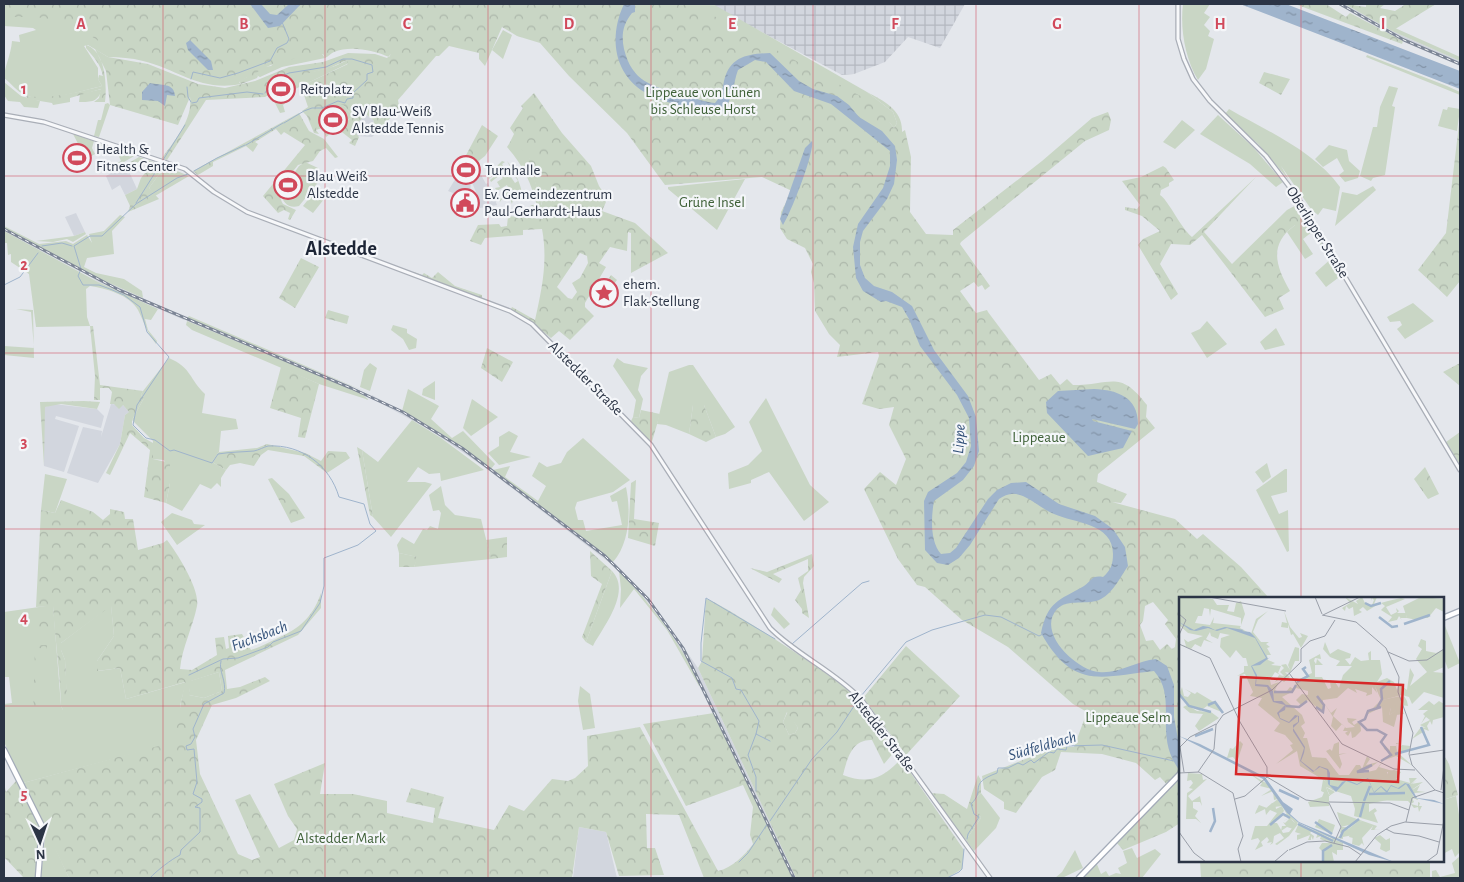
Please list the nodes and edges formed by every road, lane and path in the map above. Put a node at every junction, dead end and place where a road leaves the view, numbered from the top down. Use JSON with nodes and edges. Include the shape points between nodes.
{"nodes":[{"id":1,"x":1178,"y":4,"type":"edge"},
{"id":2,"x":4,"y":115,"type":"edge"},
{"id":3,"x":1460,"y":470,"type":"edge"},
{"id":4,"x":1460,"y":611,"type":"edge"},
{"id":5,"x":1444,"y":618,"type":"edge"},
{"id":6,"x":4,"y":750,"type":"edge"},
{"id":7,"x":1179,"y":776,"type":"edge"},
{"id":8,"x":38,"y":878,"type":"edge"},
{"id":9,"x":990,"y":878,"type":"edge"},
{"id":10,"x":1079,"y":878,"type":"edge"}],
"edges":[{"from":1,"to":3,"type":"street","name":"Oberlipper Straße","via":[[1180,46],[1193,79],[1210,101],[1266,156],[1298,198]]},
{"from":2,"to":9,"type":"street","name":"Alstedder Straße","via":[[39,121],[185,169],[247,212],[510,311],[532,324],[651,445],[770,628],[791,647],[847,686],[865,704]]},
{"from":4,"to":5,"type":"main road"},
{"from":6,"to":8,"type":"main road","via":[[42,826]]},
{"from":7,"to":10,"type":"main road"}]}
